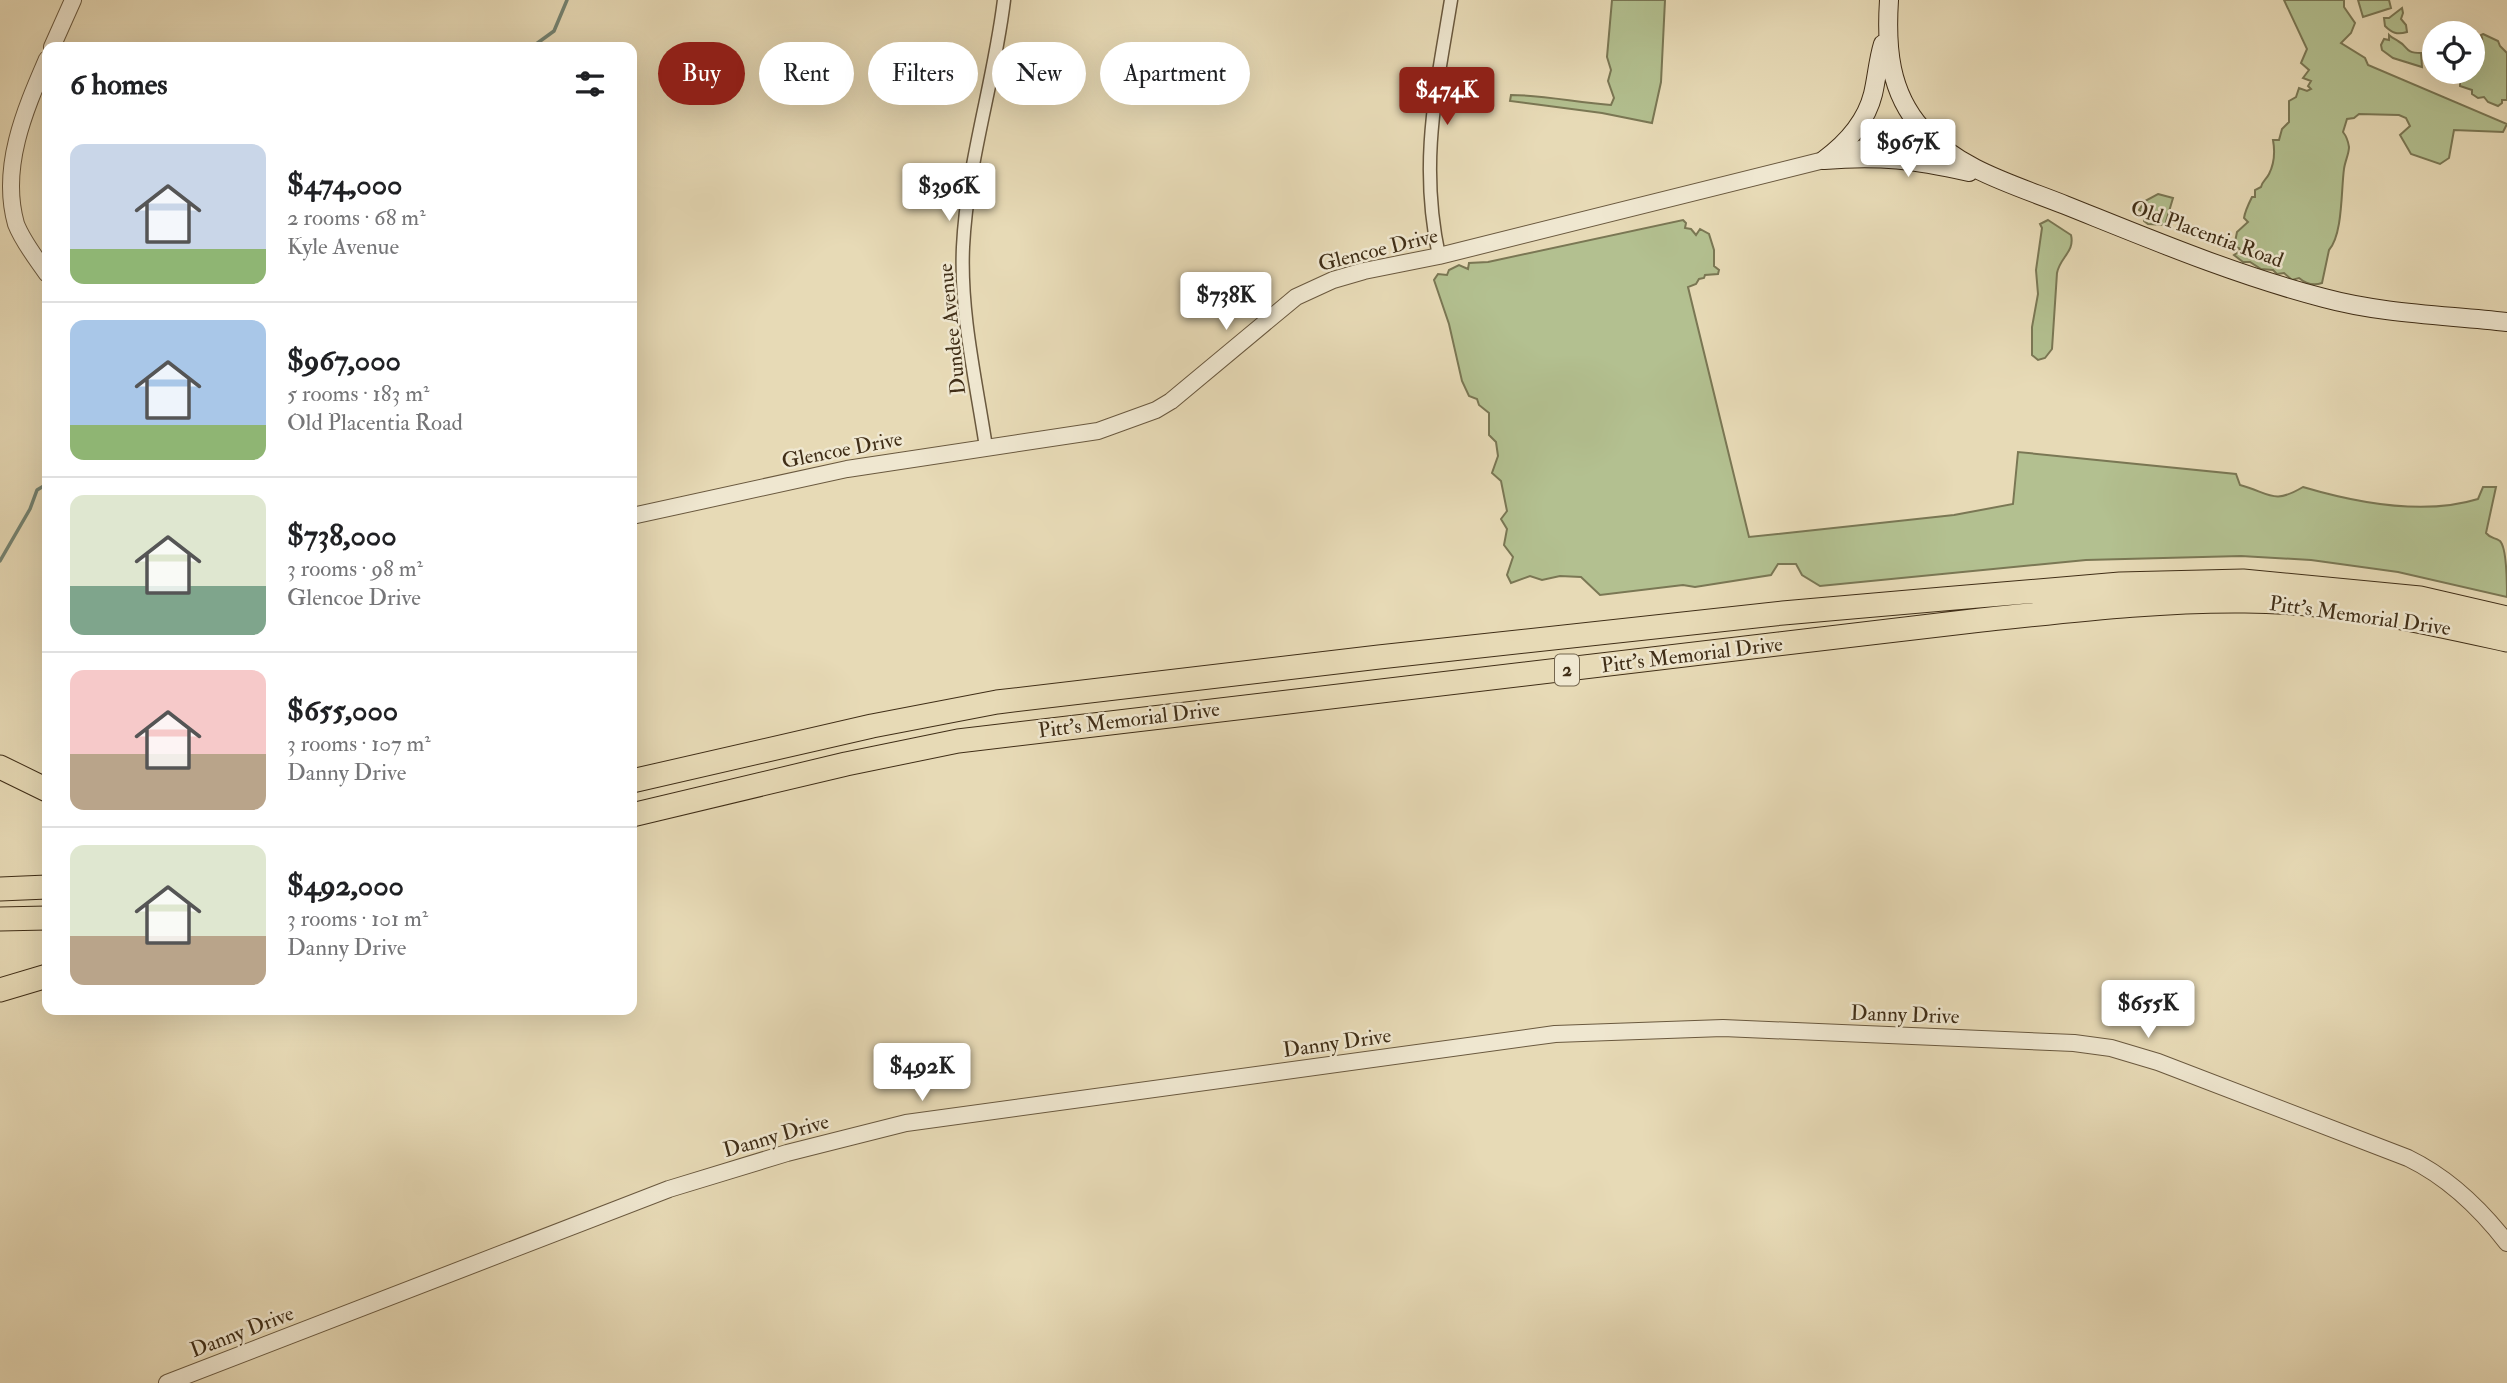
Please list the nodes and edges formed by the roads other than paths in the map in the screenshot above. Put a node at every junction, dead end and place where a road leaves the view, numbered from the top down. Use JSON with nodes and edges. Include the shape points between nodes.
{"nodes":[{"id":1,"x":73,"y":0,"type":"edge"},
{"id":2,"x":1004,"y":0,"type":"edge"},
{"id":3,"x":1451,"y":0,"type":"edge"},
{"id":4,"x":1889,"y":0,"type":"edge"},
{"id":5,"x":1887,"y":34,"type":"junction"},
{"id":6,"x":54,"y":42,"type":"edge"},
{"id":7,"x":42,"y":71,"type":"edge"},
{"id":8,"x":1916,"y":122,"type":"junction"},
{"id":9,"x":1824,"y":160,"type":"junction"},
{"id":10,"x":1991,"y":176,"type":"junction"},
{"id":11,"x":1439,"y":256,"type":"junction"},
{"id":12,"x":42,"y":266,"type":"edge"},
{"id":13,"x":2507,"y":322,"type":"edge"},
{"id":14,"x":986,"y":447,"type":"junction"},
{"id":15,"x":637,"y":515,"type":"edge"},
{"id":16,"x":2507,"y":618,"type":"edge"},
{"id":17,"x":2507,"y":640,"type":"edge"},
{"id":18,"x":0,"y":767,"type":"edge"},
{"id":19,"x":637,"y":780,"type":"edge"},
{"id":20,"x":42,"y":788,"type":"edge"},
{"id":21,"x":637,"y":814,"type":"edge"},
{"id":22,"x":42,"y":887,"type":"edge"},
{"id":23,"x":0,"y":889,"type":"edge"},
{"id":24,"x":42,"y":918,"type":"edge"},
{"id":25,"x":0,"y":919,"type":"edge"},
{"id":26,"x":42,"y":977,"type":"edge"},
{"id":27,"x":0,"y":990,"type":"edge"},
{"id":28,"x":2507,"y":1243,"type":"edge"},
{"id":29,"x":167,"y":1383,"type":"edge"}],
"edges":[{"from":1,"to":6,"type":"street"},
{"from":2,"to":14,"type":"street","name":"Dundee Avenue","via":[[963,244],[963,287]]},
{"from":3,"to":11,"type":"street","via":[[1429,146],[1431,209]]},
{"from":4,"to":5,"type":"main road"},
{"from":5,"to":8,"type":"main road","name":"Old Placentia Road","via":[[1894,79]]},
{"from":5,"to":9,"type":"main road","via":[[1865,116]]},
{"from":7,"to":12,"type":"street","via":[[19,124],[7,177],[17,227]]},
{"from":8,"to":9,"type":"street","name":"Glencoe Drive","via":[[1870,146]]},
{"from":8,"to":10,"type":"main road","name":"Old Placentia Road","via":[[1951,155]]},
{"from":9,"to":10,"type":"main road","via":[[1905,159]]},
{"from":9,"to":11,"type":"street","name":"Glencoe Drive"},
{"from":10,"to":13,"type":"main road","name":"Old Placentia Road","via":[[2236,271],[2326,299]]},
{"from":11,"to":14,"type":"street","name":"Glencoe Drive","via":[[1364,271],[1296,297],[1156,410],[1098,431]]},
{"from":14,"to":15,"type":"street","name":"Glencoe Drive","via":[[831,472]]},
{"from":16,"to":19,"type":"highway","name":"Pitt's Memorial Drive","number":"2","via":[[2420,597],[2243,581],[2120,584],[1957,598],[1379,657],[997,702]]},
{"from":17,"to":21,"type":"highway","name":"Pitt's Memorial Drive","number":"2","via":[[2409,618],[2328,607],[2246,600],[2133,604],[958,741]]},
{"from":18,"to":20,"type":"highway"},
{"from":22,"to":23,"type":"highway"},
{"from":24,"to":25,"type":"highway"},
{"from":26,"to":27,"type":"highway"},
{"from":28,"to":29,"type":"street","name":"Danny Drive","via":[[2475,1207],[2423,1165],[2111,1048],[1723,1028],[1555,1034],[906,1124],[787,1153],[669,1189]]}]}
